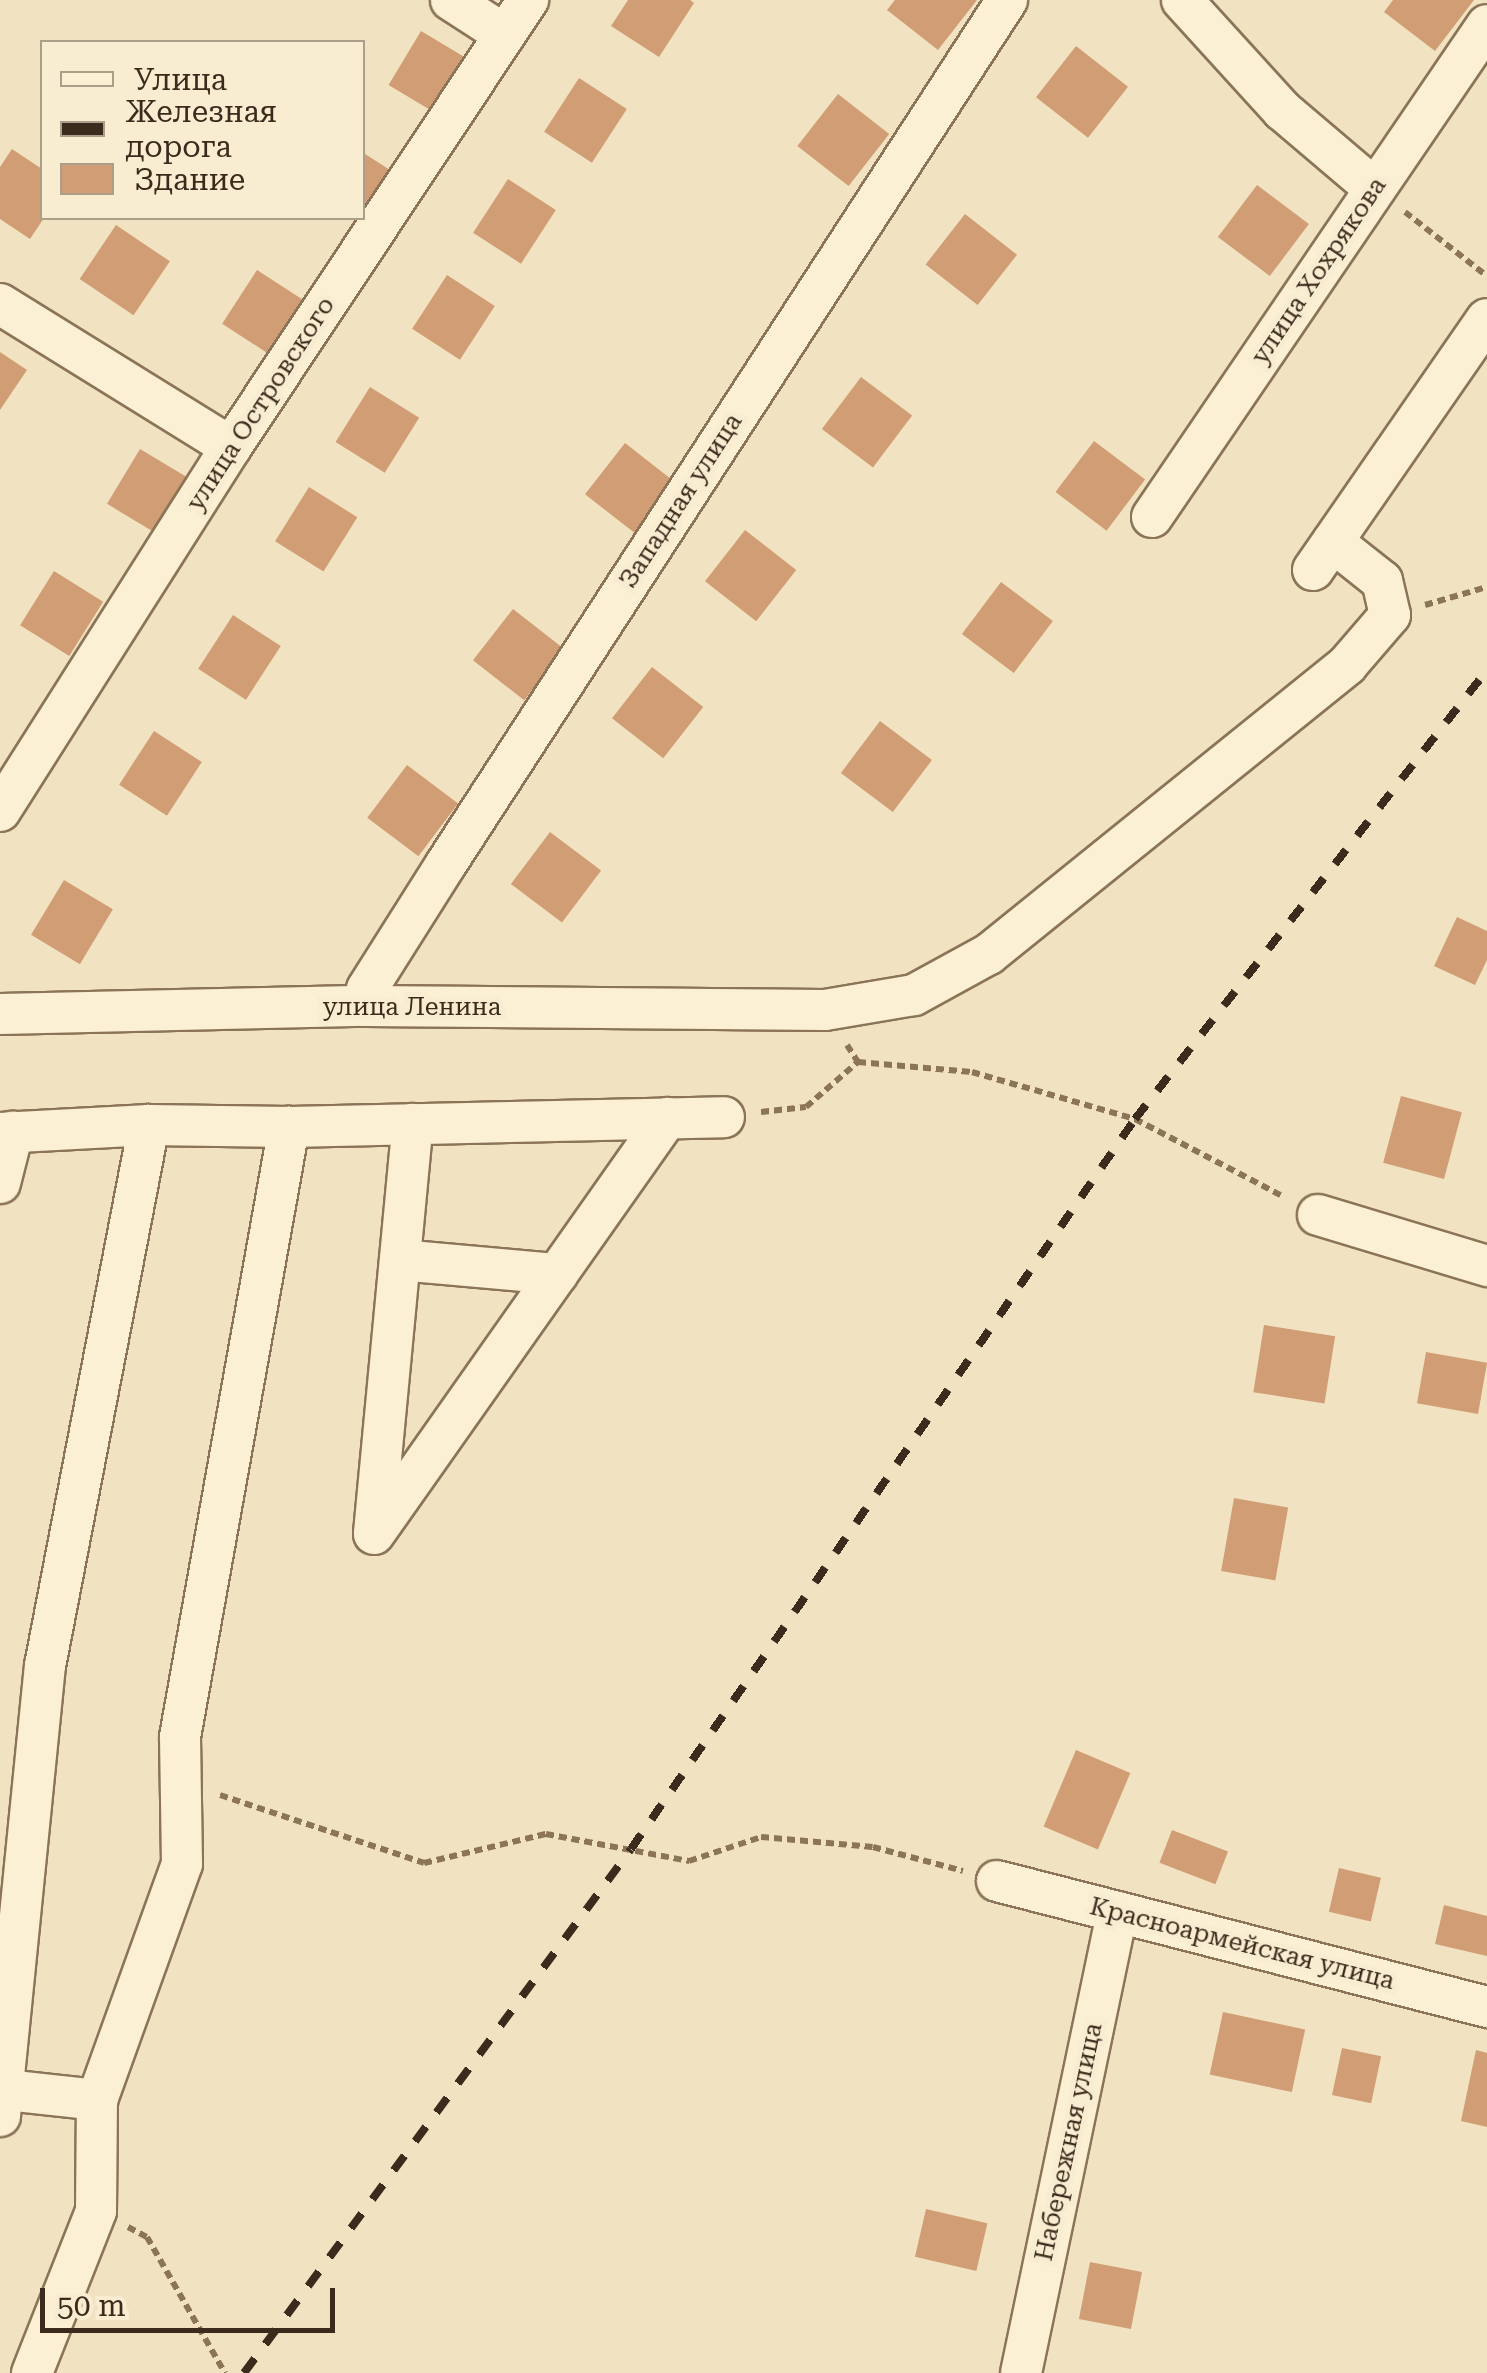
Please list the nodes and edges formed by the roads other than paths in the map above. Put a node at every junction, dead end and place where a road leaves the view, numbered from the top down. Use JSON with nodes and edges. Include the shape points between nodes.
{"nodes":[{"id":1,"x":451,"y":0,"type":"edge"},
{"id":2,"x":528,"y":0,"type":"edge"},
{"id":3,"x":1006,"y":0,"type":"edge"},
{"id":4,"x":1182,"y":0,"type":"edge"},
{"id":5,"x":1487,"y":25,"type":"edge"},
{"id":6,"x":505,"y":35,"type":"junction"},
{"id":7,"x":1375,"y":190,"type":"junction"},
{"id":8,"x":0,"y":304,"type":"edge"},
{"id":9,"x":1487,"y":319,"type":"edge"},
{"id":10,"x":231,"y":448,"type":"junction"},
{"id":11,"x":1152,"y":517,"type":"dead end"},
{"id":12,"x":0,"y":812,"type":"edge"},
{"id":13,"x":365,"y":1006,"type":"junction"},
{"id":14,"x":0,"y":1014,"type":"edge"},
{"id":15,"x":724,"y":1117,"type":"road end"},
{"id":16,"x":667,"y":1118,"type":"junction"},
{"id":17,"x":413,"y":1124,"type":"junction"},
{"id":18,"x":149,"y":1125,"type":"junction"},
{"id":19,"x":289,"y":1127,"type":"junction"},
{"id":20,"x":6,"y":1132,"type":"edge"},
{"id":21,"x":0,"y":1184,"type":"edge"},
{"id":22,"x":1318,"y":1215,"type":"road end"},
{"id":23,"x":400,"y":1260,"type":"junction"},
{"id":24,"x":1487,"y":1266,"type":"edge"},
{"id":25,"x":558,"y":1274,"type":"junction"},
{"id":26,"x":998,"y":1881,"type":"road end"},
{"id":27,"x":1117,"y":1912,"type":"junction"},
{"id":28,"x":1487,"y":2007,"type":"edge"},
{"id":29,"x":97,"y":2100,"type":"junction"},
{"id":30,"x":2,"y":2103,"type":"edge"},
{"id":31,"x":32,"y":2373,"type":"edge"},
{"id":32,"x":1021,"y":2373,"type":"edge"}],
"edges":[{"from":1,"to":6,"type":"street"},
{"from":2,"to":6,"type":"street","name":"улица Островского"},
{"from":3,"to":13,"type":"street","name":"Западная улица","via":[[446,864],[367,988]]},
{"from":4,"to":7,"type":"street","via":[[1282,110]]},
{"from":5,"to":7,"type":"street","name":"улица Хохрякова"},
{"from":6,"to":10,"type":"street","name":"улица Островского"},
{"from":7,"to":11,"type":"street","name":"улица Хохрякова"},
{"from":8,"to":10,"type":"street"},
{"from":9,"to":13,"type":"street","name":"улица Ленина","via":[[1323,556],[1382,580],[1390,616],[1346,665],[989,954],[914,994],[824,1010]]},
{"from":10,"to":12,"type":"street","name":"улица Островского"},
{"from":13,"to":14,"type":"street","name":"улица Ленина"},
{"from":15,"to":16,"type":"street"},
{"from":16,"to":17,"type":"street"},
{"from":16,"to":25,"type":"street"},
{"from":17,"to":19,"type":"street"},
{"from":17,"to":23,"type":"street"},
{"from":18,"to":19,"type":"street"},
{"from":18,"to":20,"type":"street"},
{"from":18,"to":30,"type":"street","via":[[44,1666]]},
{"from":19,"to":29,"type":"street","via":[[180,1737],[182,1864]]},
{"from":20,"to":21,"type":"street"},
{"from":22,"to":24,"type":"street"},
{"from":23,"to":25,"type":"street"},
{"from":23,"to":25,"type":"street","via":[[374,1534]]},
{"from":26,"to":27,"type":"street","name":"Красноармейская улица"},
{"from":27,"to":28,"type":"street","name":"Красноармейская улица"},
{"from":27,"to":32,"type":"street","name":"Набережная улица"},
{"from":29,"to":30,"type":"street"},
{"from":29,"to":31,"type":"street","via":[[96,2211]]}]}
